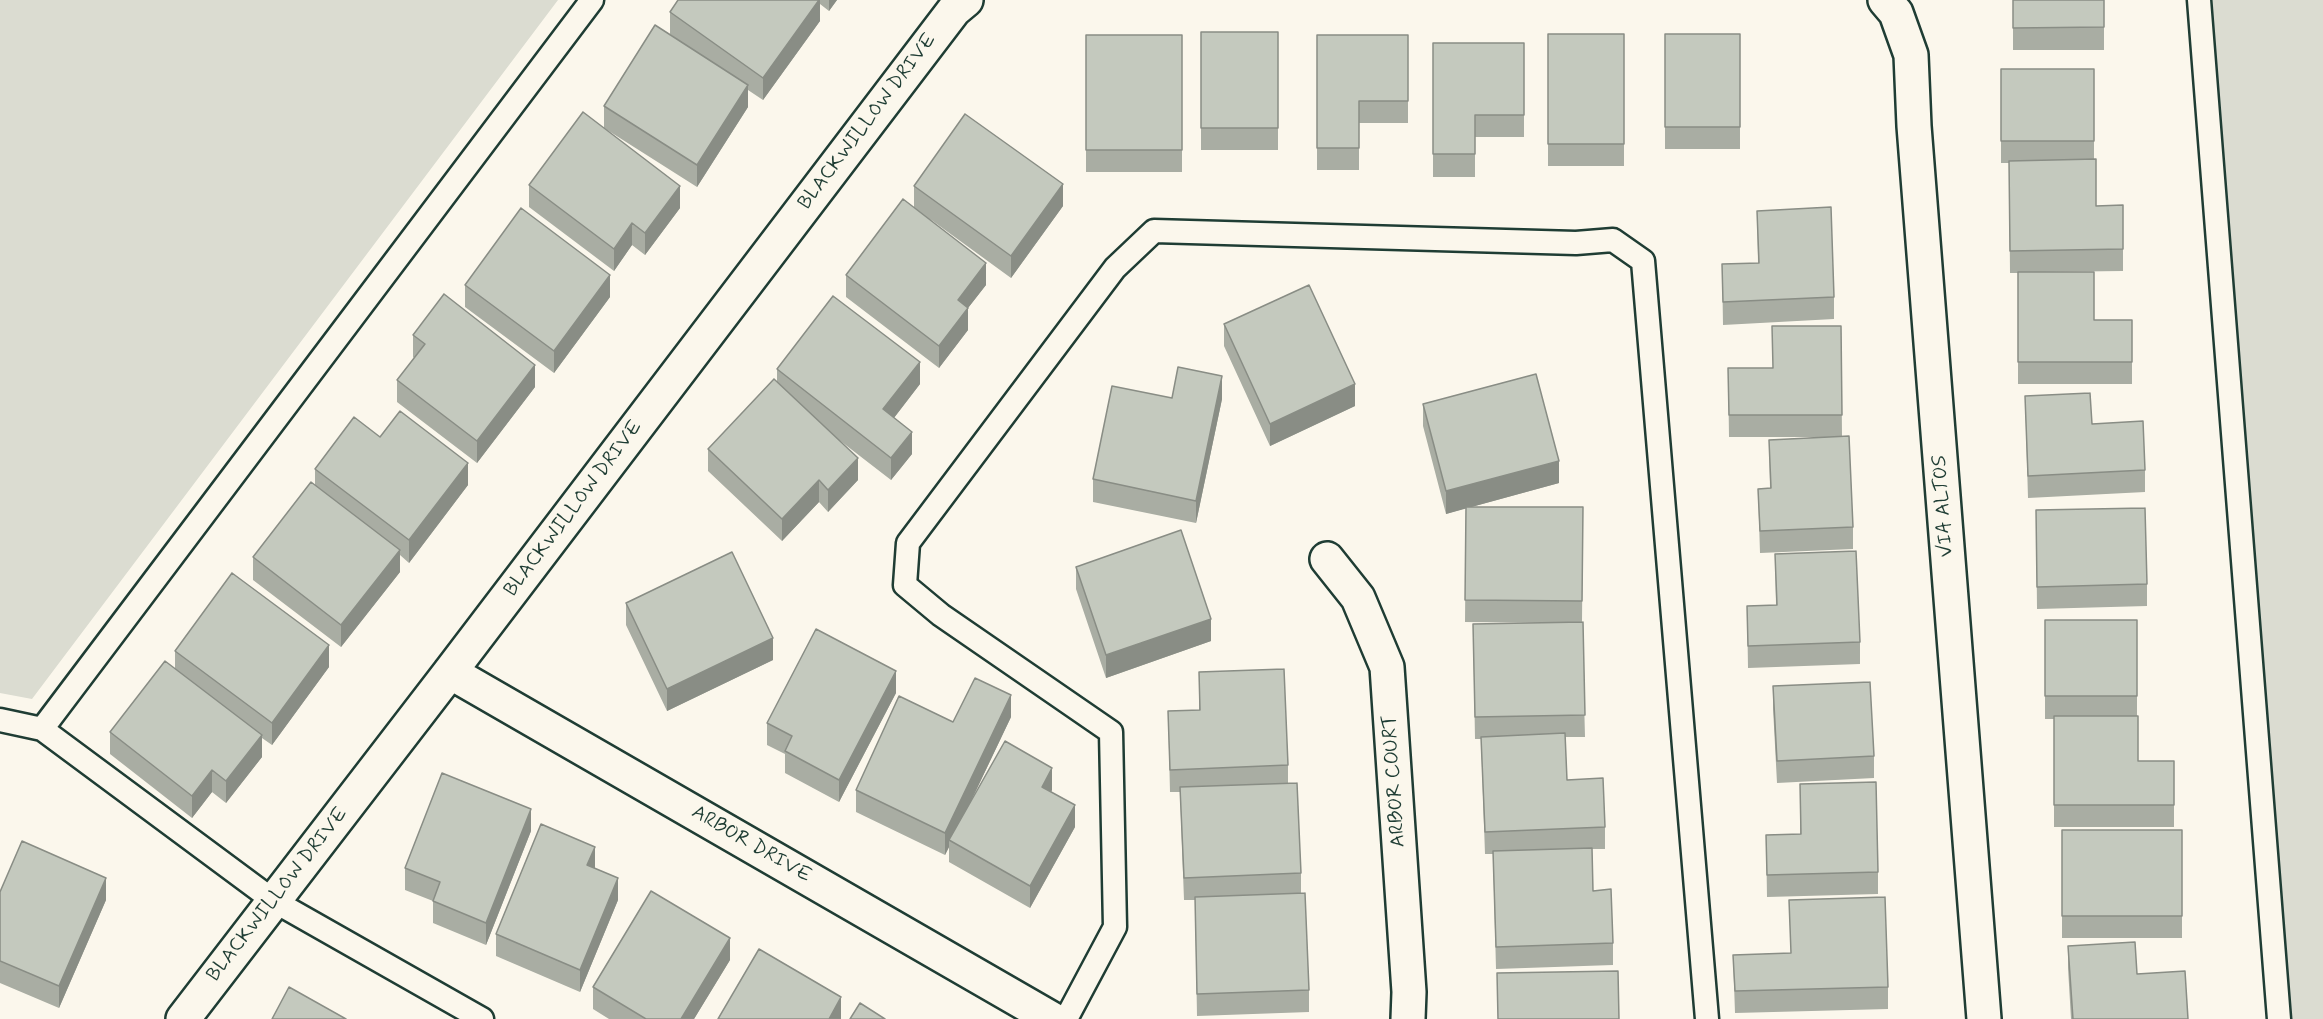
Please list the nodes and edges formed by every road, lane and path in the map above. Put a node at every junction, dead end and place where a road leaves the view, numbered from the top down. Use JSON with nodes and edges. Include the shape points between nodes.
{"nodes":[{"id":1,"x":592,"y":0,"type":"edge"},
{"id":2,"x":966,"y":0,"type":"edge"},
{"id":3,"x":1885,"y":0,"type":"edge"},
{"id":4,"x":2199,"y":0,"type":"edge"},
{"id":5,"x":1327,"y":559,"type":"dead end"},
{"id":6,"x":450,"y":672,"type":"junction"},
{"id":7,"x":0,"y":720,"type":"edge"},
{"id":8,"x":42,"y":729,"type":"junction"},
{"id":9,"x":274,"y":901,"type":"junction"},
{"id":10,"x":183,"y":1019,"type":"edge"},
{"id":11,"x":482,"y":1019,"type":"edge"},
{"id":12,"x":1052,"y":1019,"type":"edge"},
{"id":13,"x":1066,"y":1019,"type":"edge"},
{"id":14,"x":1408,"y":1019,"type":"edge"},
{"id":15,"x":1707,"y":1019,"type":"edge"},
{"id":16,"x":1984,"y":1019,"type":"edge"},
{"id":17,"x":2279,"y":1019,"type":"edge"}],
"edges":[{"from":1,"to":8,"type":"lane"},
{"from":2,"to":6,"type":"street","name":"BLACKWILLOW DRIVE","via":[[954,10]]},
{"from":3,"to":16,"type":"street","name":"VIA ALTOS","via":[[1896,13],[1911,55]]},
{"from":4,"to":17,"type":"lane"},
{"from":5,"to":14,"type":"street","name":"ARBOR COURT","via":[[1358,598],[1387,667]]},
{"from":6,"to":9,"type":"street","name":"BLACKWILLOW DRIVE"},
{"from":6,"to":12,"type":"street","name":"ARBOR DRIVE"},
{"from":7,"to":8,"type":"lane"},
{"from":8,"to":9,"type":"lane"},
{"from":9,"to":10,"type":"street","name":"BLACKWILLOW DRIVE"},
{"from":9,"to":11,"type":"lane"},
{"from":13,"to":15,"type":"lane","via":[[1114,927],[1111,732],[941,615],[905,585],[908,543],[1114,268],[1154,231],[1576,243],[1613,240],[1643,261]]}]}
